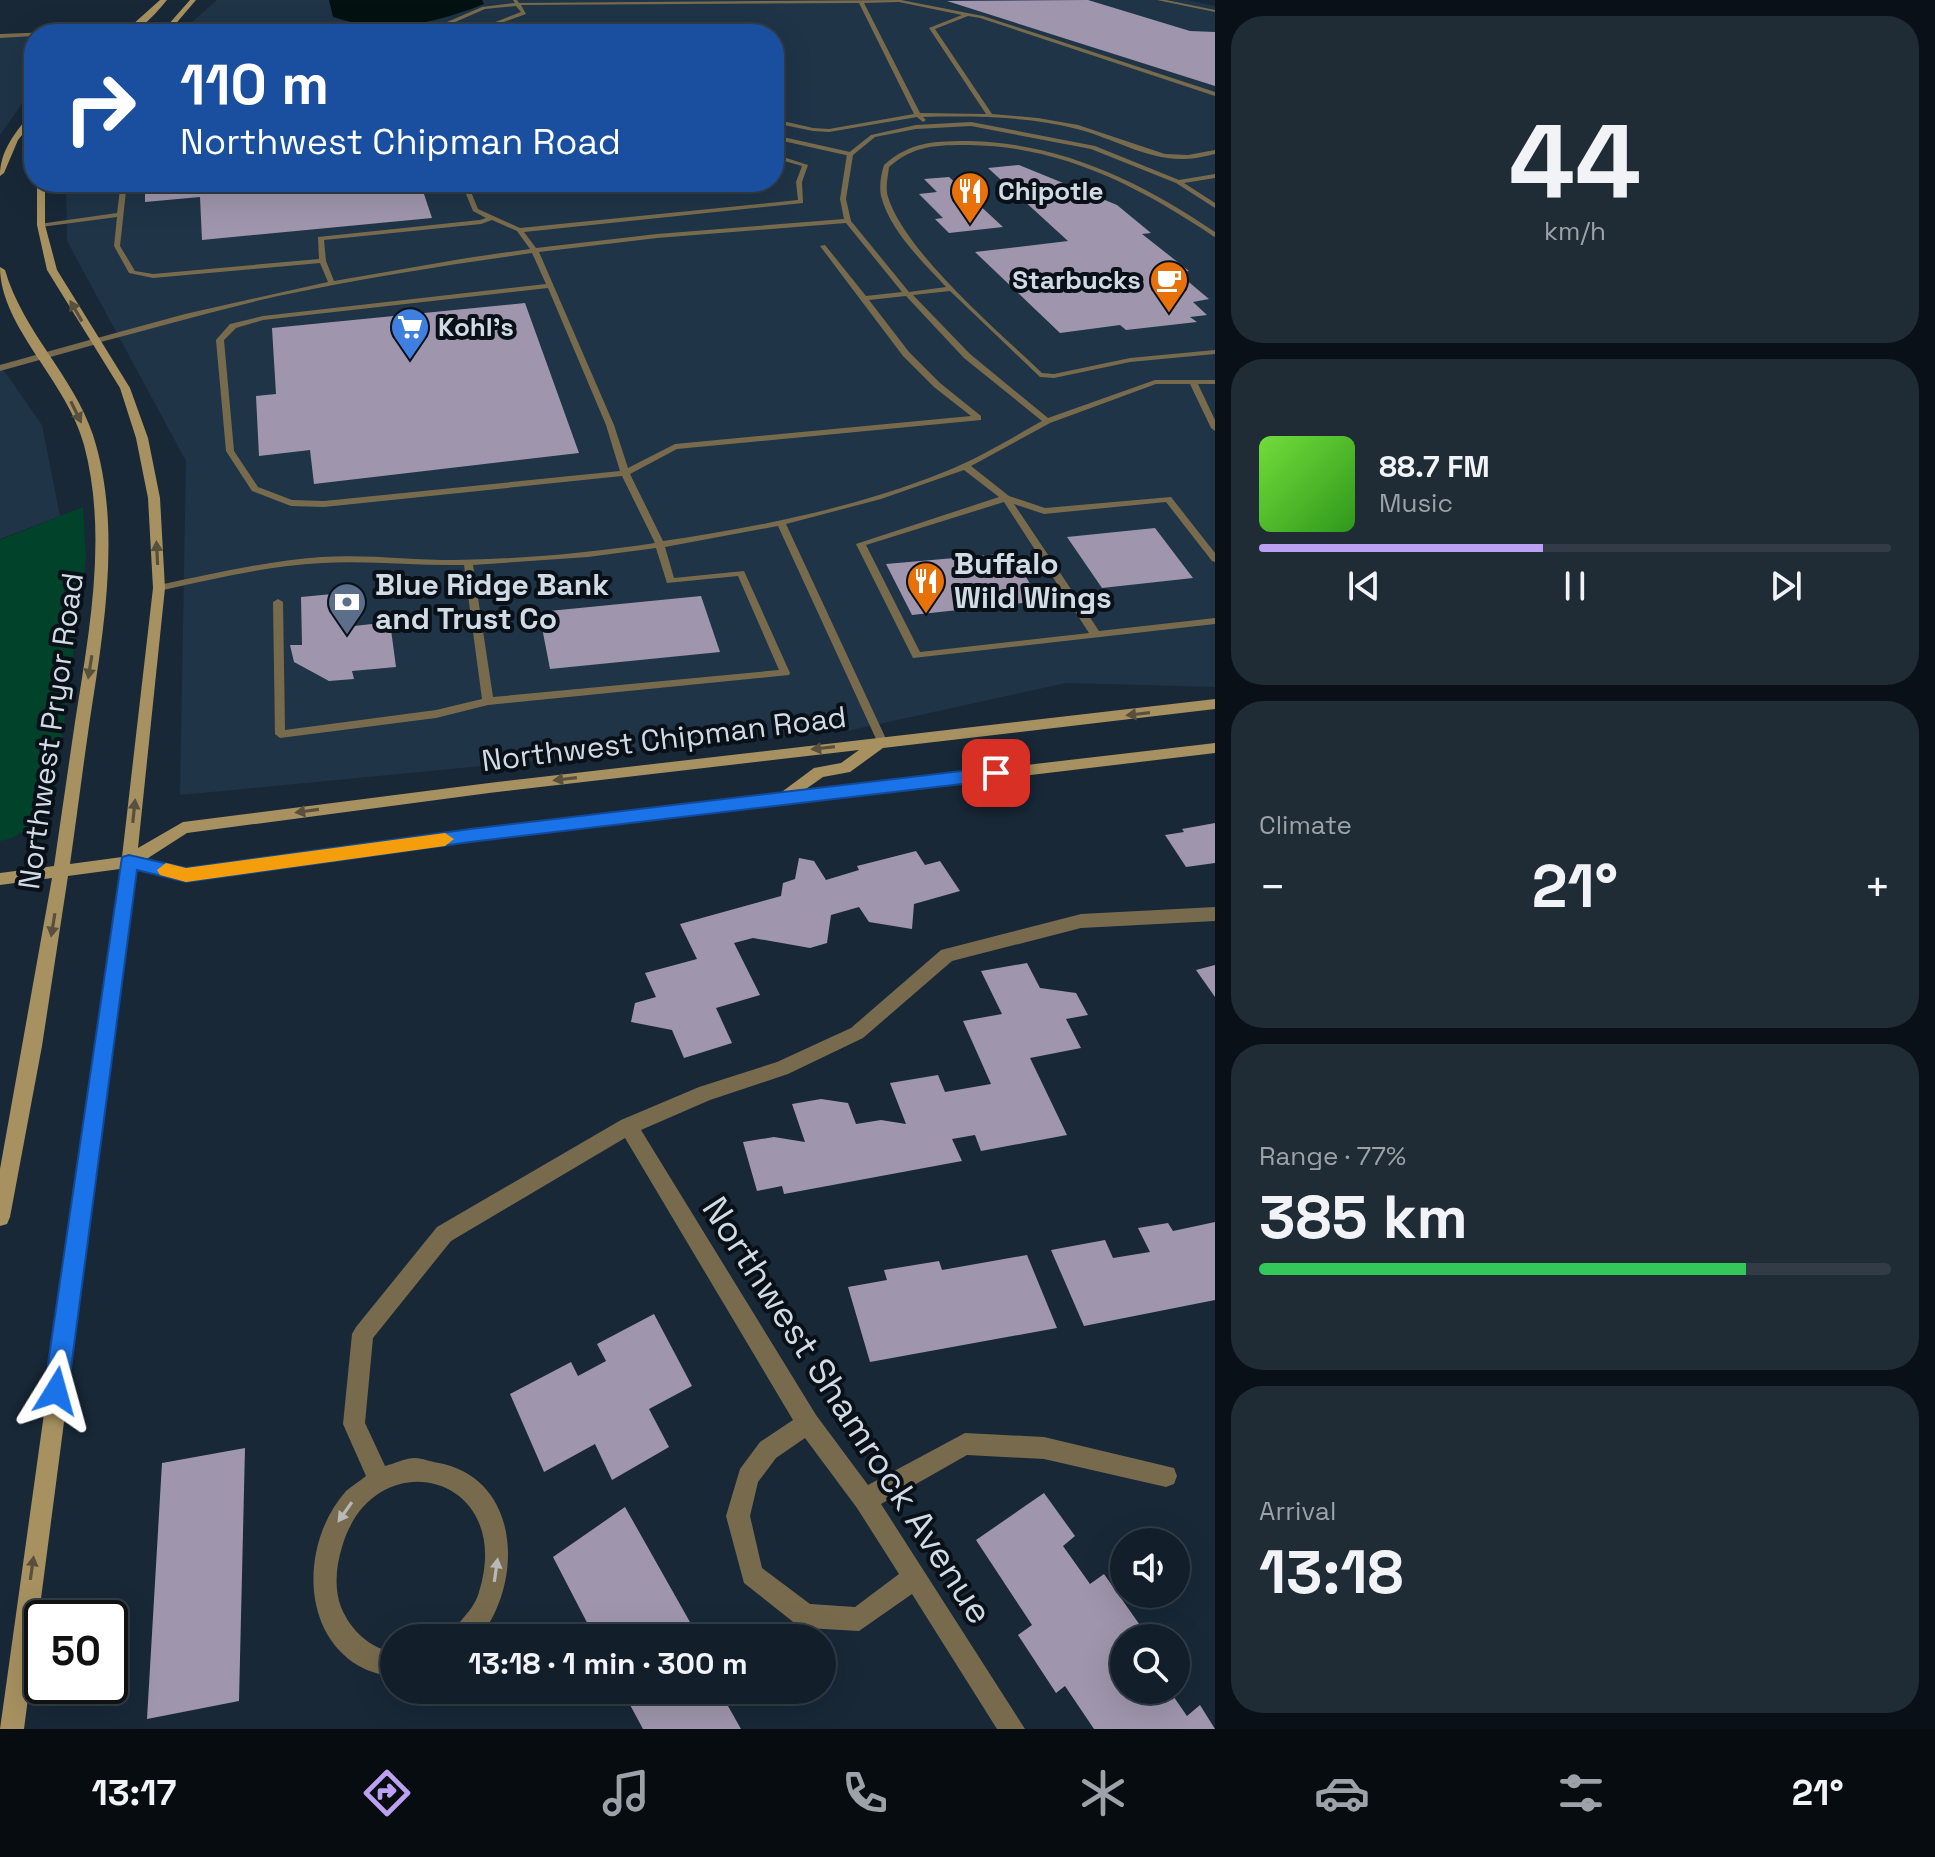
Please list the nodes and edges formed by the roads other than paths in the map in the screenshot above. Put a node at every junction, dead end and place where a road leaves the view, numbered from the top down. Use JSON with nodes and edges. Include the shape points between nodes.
{"nodes":[{"id":1,"x":164,"y":0,"type":"edge"},
{"id":2,"x":193,"y":0,"type":"edge"},
{"id":3,"x":899,"y":0,"type":"edge"},
{"id":4,"x":1159,"y":0,"type":"edge"},
{"id":5,"x":861,"y":1,"type":"edge"},
{"id":6,"x":516,"y":2,"type":"edge"},
{"id":7,"x":1215,"y":11,"type":"edge"},
{"id":8,"x":969,"y":15,"type":"junction"},
{"id":9,"x":137,"y":24,"type":"edge"},
{"id":10,"x":171,"y":24,"type":"edge"},
{"id":11,"x":447,"y":24,"type":"edge"},
{"id":12,"x":494,"y":24,"type":"edge"},
{"id":13,"x":24,"y":35,"type":"edge"},
{"id":14,"x":0,"y":36,"type":"edge"},
{"id":15,"x":1215,"y":94,"type":"edge"},
{"id":16,"x":918,"y":115,"type":"junction"},
{"id":17,"x":990,"y":115,"type":"junction"},
{"id":18,"x":784,"y":123,"type":"edge"},
{"id":19,"x":928,"y":126,"type":"junction"},
{"id":20,"x":916,"y":127,"type":"junction"},
{"id":21,"x":24,"y":128,"type":"edge"},
{"id":22,"x":784,"y":139,"type":"edge"},
{"id":23,"x":935,"y":144,"type":"junction"},
{"id":24,"x":1215,"y":152,"type":"edge"},
{"id":25,"x":850,"y":154,"type":"junction"},
{"id":26,"x":784,"y":159,"type":"edge"},
{"id":27,"x":0,"y":173,"type":"edge"},
{"id":28,"x":1215,"y":176,"type":"edge"},
{"id":29,"x":1179,"y":182,"type":"junction"},
{"id":30,"x":41,"y":192,"type":"edge"},
{"id":31,"x":122,"y":192,"type":"edge"},
{"id":32,"x":468,"y":192,"type":"edge"},
{"id":33,"x":1215,"y":206,"type":"edge"},
{"id":34,"x":119,"y":215,"type":"junction"},
{"id":35,"x":491,"y":218,"type":"junction"},
{"id":36,"x":848,"y":221,"type":"junction"},
{"id":37,"x":41,"y":225,"type":"junction"},
{"id":38,"x":519,"y":230,"type":"junction"},
{"id":39,"x":1215,"y":235,"type":"edge"},
{"id":40,"x":823,"y":246,"type":"dead end"},
{"id":41,"x":535,"y":251,"type":"junction"},
{"id":42,"x":323,"y":261,"type":"junction"},
{"id":43,"x":0,"y":270,"type":"edge"},
{"id":44,"x":332,"y":284,"type":"junction"},
{"id":45,"x":550,"y":286,"type":"junction"},
{"id":46,"x":951,"y":289,"type":"junction"},
{"id":47,"x":908,"y":294,"type":"junction"},
{"id":48,"x":862,"y":299,"type":"junction"},
{"id":49,"x":93,"y":342,"type":"junction"},
{"id":50,"x":1215,"y":352,"type":"edge"},
{"id":51,"x":41,"y":355,"type":"junction"},
{"id":52,"x":0,"y":368,"type":"edge"},
{"id":53,"x":1215,"y":382,"type":"edge"},
{"id":54,"x":1193,"y":383,"type":"junction"},
{"id":55,"x":1047,"y":421,"type":"junction"},
{"id":56,"x":1215,"y":428,"type":"edge"},
{"id":57,"x":964,"y":465,"type":"junction"},
{"id":58,"x":625,"y":473,"type":"junction"},
{"id":59,"x":1006,"y":498,"type":"junction"},
{"id":60,"x":781,"y":522,"type":"junction"},
{"id":61,"x":660,"y":544,"type":"junction"},
{"id":62,"x":1215,"y":559,"type":"edge"},
{"id":63,"x":468,"y":562,"type":"junction"},
{"id":64,"x":159,"y":588,"type":"junction"},
{"id":65,"x":278,"y":602,"type":"dead end"},
{"id":66,"x":1215,"y":621,"type":"edge"},
{"id":67,"x":1096,"y":635,"type":"junction"},
{"id":68,"x":488,"y":701,"type":"junction"},
{"id":69,"x":1215,"y":704,"type":"edge"},
{"id":70,"x":882,"y":741,"type":"junction"},
{"id":71,"x":1215,"y":748,"type":"edge"},
{"id":72,"x":780,"y":799,"type":"junction"},
{"id":73,"x":129,"y":862,"type":"junction"},
{"id":74,"x":61,"y":871,"type":"junction"},
{"id":75,"x":0,"y":879,"type":"edge"},
{"id":76,"x":1215,"y":914,"type":"edge"},
{"id":77,"x":628,"y":1126,"type":"junction"},
{"id":78,"x":0,"y":1217,"type":"edge"},
{"id":79,"x":808,"y":1423,"type":"junction"},
{"id":80,"x":1166,"y":1476,"type":"dead end"},
{"id":81,"x":379,"y":1479,"type":"junction"},
{"id":82,"x":865,"y":1500,"type":"junction"},
{"id":83,"x":914,"y":1578,"type":"junction"},
{"id":84,"x":476,"y":1624,"type":"edge"},
{"id":85,"x":380,"y":1661,"type":"edge"},
{"id":86,"x":11,"y":1729,"type":"edge"},
{"id":87,"x":1012,"y":1729,"type":"edge"}],
"edges":[{"from":1,"to":9,"type":"main road"},
{"from":2,"to":10,"type":"main road"},
{"from":3,"to":5,"type":"lane"},
{"from":3,"to":8,"type":"lane"},
{"from":4,"to":7,"type":"lane"},
{"from":5,"to":6,"type":"lane"},
{"from":5,"to":16,"type":"lane"},
{"from":6,"to":11,"type":"lane"},
{"from":6,"to":12,"type":"lane","via":[[524,13]]},
{"from":8,"to":15,"type":"lane"},
{"from":8,"to":17,"type":"lane","via":[[932,28]]},
{"from":13,"to":14,"type":"street"},
{"from":16,"to":17,"type":"lane"},
{"from":16,"to":18,"type":"lane","via":[[836,131]]},
{"from":16,"to":19,"type":"lane"},
{"from":17,"to":24,"type":"lane","via":[[1082,128],[1176,157]]},
{"from":19,"to":20,"type":"lane"},
{"from":19,"to":29,"type":"lane","via":[[971,124],[1093,147]]},
{"from":20,"to":23,"type":"lane"},
{"from":20,"to":25,"type":"lane","via":[[873,136]]},
{"from":21,"to":27,"type":"main road"},
{"from":22,"to":25,"type":"street"},
{"from":23,"to":39,"type":"lane","via":[[1011,144],[1072,158],[1150,195]]},
{"from":23,"to":46,"type":"lane","via":[[906,150],[886,166],[885,199],[901,228]]},
{"from":25,"to":36,"type":"lane","via":[[843,199]]},
{"from":26,"to":38,"type":"lane","via":[[805,165],[799,182],[801,202]]},
{"from":28,"to":29,"type":"lane"},
{"from":29,"to":33,"type":"lane"},
{"from":30,"to":37,"type":"main road"},
{"from":31,"to":34,"type":"lane"},
{"from":32,"to":35,"type":"lane","via":[[475,210]]},
{"from":34,"to":37,"type":"lane"},
{"from":34,"to":42,"type":"lane","via":[[117,246],[133,273],[153,276]]},
{"from":35,"to":38,"type":"lane"},
{"from":35,"to":42,"type":"lane","via":[[320,238]]},
{"from":36,"to":41,"type":"lane","via":[[650,235]]},
{"from":36,"to":47,"type":"lane"},
{"from":49,"to":37,"type":"main road","one_way":true,"via":[[52,270]]},
{"from":38,"to":41,"type":"lane"},
{"from":40,"to":48,"type":"lane"},
{"from":41,"to":44,"type":"lane"},
{"from":41,"to":45,"type":"lane"},
{"from":42,"to":44,"type":"lane"},
{"from":43,"to":51,"type":"main road","name":"Northwest Pryor Road"},
{"from":44,"to":49,"type":"lane"},
{"from":45,"to":58,"type":"lane"},
{"from":45,"to":58,"type":"lane","via":[[263,318],[233,326],[220,340],[230,451],[255,489],[291,503]]},
{"from":46,"to":47,"type":"lane"},
{"from":46,"to":50,"type":"lane","via":[[1040,375]]},
{"from":47,"to":48,"type":"lane"},
{"from":47,"to":55,"type":"lane","via":[[967,356]]},
{"from":48,"to":58,"type":"lane","via":[[906,354],[978,418],[675,447]]},
{"from":49,"to":51,"type":"street"},
{"from":64,"to":49,"type":"main road","one_way":true,"via":[[154,498],[142,438],[125,388]]},
{"from":51,"to":52,"type":"street"},
{"from":51,"to":74,"type":"main road","name":"Northwest Pryor Road","one_way":true,"via":[[78,412],[95,467],[103,533],[100,598]]},
{"from":53,"to":54,"type":"lane"},
{"from":54,"to":55,"type":"lane","via":[[1155,382]]},
{"from":54,"to":56,"type":"lane"},
{"from":55,"to":57,"type":"lane"},
{"from":57,"to":59,"type":"lane"},
{"from":57,"to":60,"type":"lane","via":[[936,479]]},
{"from":58,"to":61,"type":"lane"},
{"from":59,"to":62,"type":"lane","via":[[1044,511],[1168,499]]},
{"from":59,"to":67,"type":"lane"},
{"from":59,"to":67,"type":"lane","via":[[861,544],[917,656]]},
{"from":60,"to":61,"type":"lane"},
{"from":60,"to":70,"type":"lane"},
{"from":61,"to":63,"type":"lane"},
{"from":61,"to":68,"type":"lane","via":[[670,581],[741,573],[785,673]]},
{"from":63,"to":64,"type":"lane","via":[[343,559],[267,566]]},
{"from":63,"to":68,"type":"lane"},
{"from":73,"to":64,"type":"main road","one_way":true},
{"from":65,"to":68,"type":"lane","via":[[280,734],[436,714]]},
{"from":66,"to":67,"type":"lane"},
{"from":69,"to":70,"type":"main road","name":"Northwest Chipman Road","one_way":true},
{"from":70,"to":72,"type":"main road","via":[[845,768],[819,772]]},
{"from":70,"to":73,"type":"main road","name":"Northwest Chipman Road","one_way":true,"via":[[183,828]]},
{"from":71,"to":72,"type":"main road","name":"Northwest Chipman Road"},
{"from":72,"to":73,"type":"main road","name":"Northwest Chipman Road","via":[[186,875]]},
{"from":73,"to":74,"type":"main road","name":"Northwest Chipman Road"},
{"from":86,"to":73,"type":"main road","one_way":true},
{"from":74,"to":75,"type":"main road","name":"Northwest Chipman Road"},
{"from":74,"to":78,"type":"main road","name":"Northwest Pryor Road","one_way":true},
{"from":76,"to":77,"type":"street","via":[[1081,921],[947,955],[857,1033],[782,1068]]},
{"from":77,"to":79,"type":"street","name":"Northwest Shamrock Avenue"},
{"from":77,"to":81,"type":"street","via":[[444,1234],[363,1334],[354,1424]]},
{"from":79,"to":82,"type":"street","name":"Northwest Shamrock Avenue"},
{"from":79,"to":83,"type":"street","via":[[768,1450],[748,1477],[738,1516],[752,1575],[806,1616],[859,1619]]},
{"from":80,"to":82,"type":"street","via":[[1044,1448],[965,1444]]},
{"from":84,"to":81,"type":"street","one_way":true,"via":[[491,1595],[498,1562],[494,1529],[481,1501],[461,1481],[435,1469],[407,1469]]},
{"from":81,"to":85,"type":"street","one_way":true,"via":[[337,1522],[326,1551],[323,1582],[330,1613],[344,1639]]},
{"from":82,"to":83,"type":"street","name":"Northwest Shamrock Avenue"},
{"from":83,"to":87,"type":"street","name":"Northwest Shamrock Avenue"}]}
